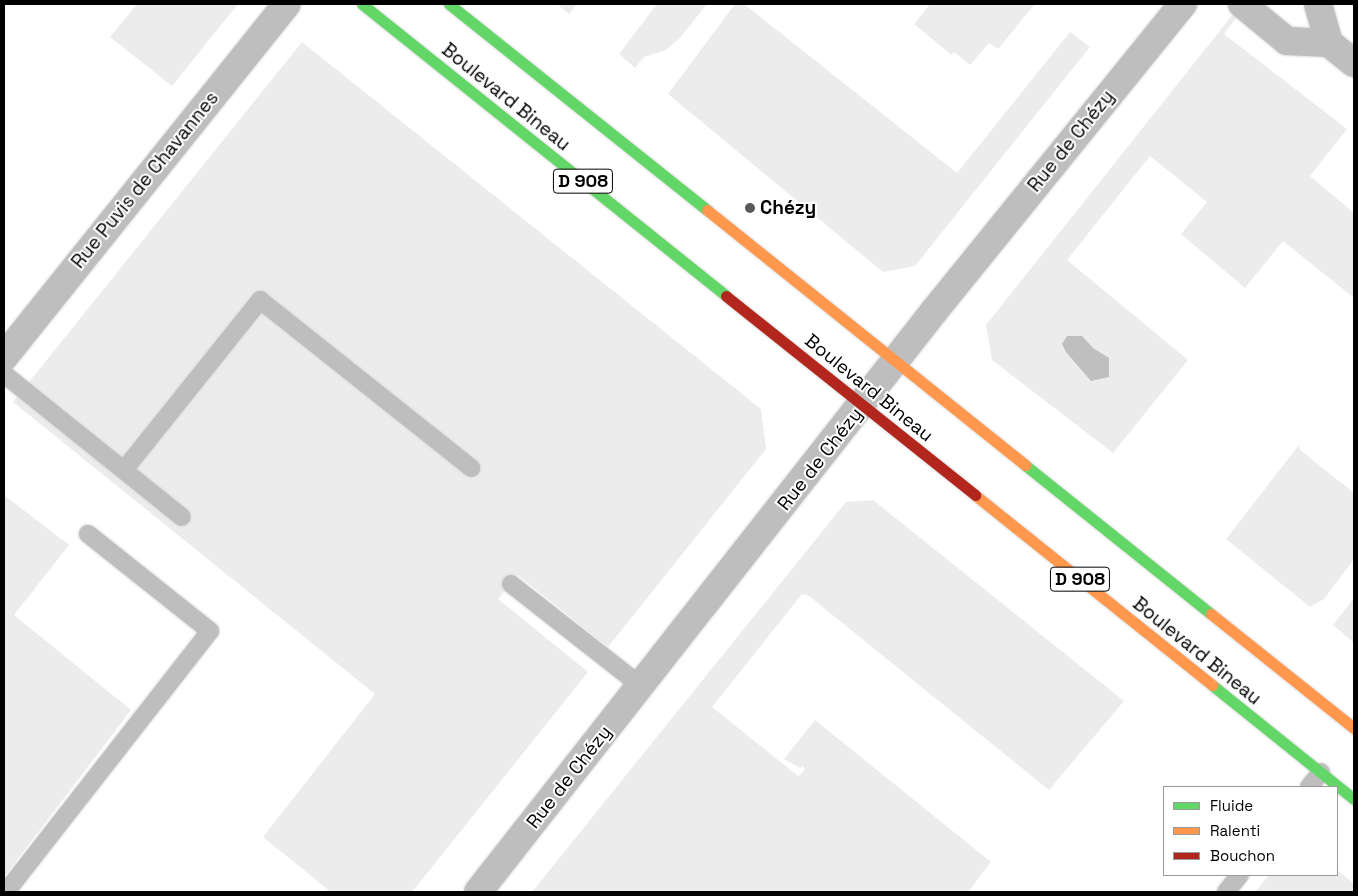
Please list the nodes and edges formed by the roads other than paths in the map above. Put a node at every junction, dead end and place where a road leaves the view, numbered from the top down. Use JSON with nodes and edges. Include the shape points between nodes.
{"nodes":[{"id":1,"x":287,"y":4,"type":"edge"},
{"id":2,"x":362,"y":4,"type":"edge"},
{"id":3,"x":449,"y":4,"type":"edge"},
{"id":4,"x":1183,"y":4,"type":"edge"},
{"id":5,"x":1242,"y":4,"type":"edge"},
{"id":6,"x":1318,"y":4,"type":"edge"},
{"id":7,"x":1329,"y":43,"type":"junction"},
{"id":8,"x":1354,"y":63,"type":"edge"},
{"id":9,"x":4,"y":356,"type":"edge"},
{"id":10,"x":896,"y":360,"type":"junction"},
{"id":11,"x":4,"y":374,"type":"edge"},
{"id":12,"x":862,"y":404,"type":"junction"},
{"id":13,"x":471,"y":468,"type":"dead end"},
{"id":14,"x":124,"y":470,"type":"junction"},
{"id":15,"x":182,"y":517,"type":"dead end"},
{"id":16,"x":88,"y":534,"type":"dead end"},
{"id":17,"x":511,"y":584,"type":"dead end"},
{"id":18,"x":641,"y":686,"type":"junction"},
{"id":19,"x":1354,"y":728,"type":"edge"},
{"id":20,"x":1320,"y":772,"type":"junction"},
{"id":21,"x":1310,"y":786,"type":"edge"},
{"id":22,"x":1338,"y":786,"type":"edge"},
{"id":23,"x":1338,"y":786,"type":"edge"},
{"id":24,"x":1354,"y":799,"type":"edge"},
{"id":25,"x":1239,"y":876,"type":"edge"},
{"id":26,"x":6,"y":892,"type":"edge"},
{"id":27,"x":478,"y":892,"type":"edge"},
{"id":28,"x":1226,"y":892,"type":"edge"}],
"edges":[{"from":1,"to":9,"type":"street","name":"Rue Puvis de Chavannes"},
{"from":2,"to":12,"type":"main road","name":"Boulevard Bineau","number":"D 908"},
{"from":3,"to":10,"type":"main road","name":"Boulevard Bineau","number":"D 908"},
{"from":4,"to":10,"type":"street","name":"Rue de Chézy"},
{"from":5,"to":7,"type":"street","via":[[1287,41]]},
{"from":6,"to":7,"type":"street"},
{"from":7,"to":8,"type":"street"},
{"from":10,"to":12,"type":"street","name":"Rue de Chézy"},
{"from":10,"to":19,"type":"main road","name":"Boulevard Bineau","number":"D 908"},
{"from":11,"to":14,"type":"lane"},
{"from":12,"to":18,"type":"street","name":"Rue de Chézy"},
{"from":12,"to":20,"type":"main road","name":"Boulevard Bineau","number":"D 908"},
{"from":13,"to":14,"type":"lane","via":[[260,300]]},
{"from":14,"to":15,"type":"lane"},
{"from":16,"to":26,"type":"lane","via":[[210,631]]},
{"from":17,"to":18,"type":"lane"},
{"from":18,"to":27,"type":"street","name":"Rue de Chézy"},
{"from":20,"to":21,"type":"lane"},
{"from":20,"to":22,"type":"main road","name":"Boulevard Bineau","number":"D 908"},
{"from":23,"to":24,"type":"main road","name":"Boulevard Bineau","number":"D 908"},
{"from":25,"to":28,"type":"lane"}]}
